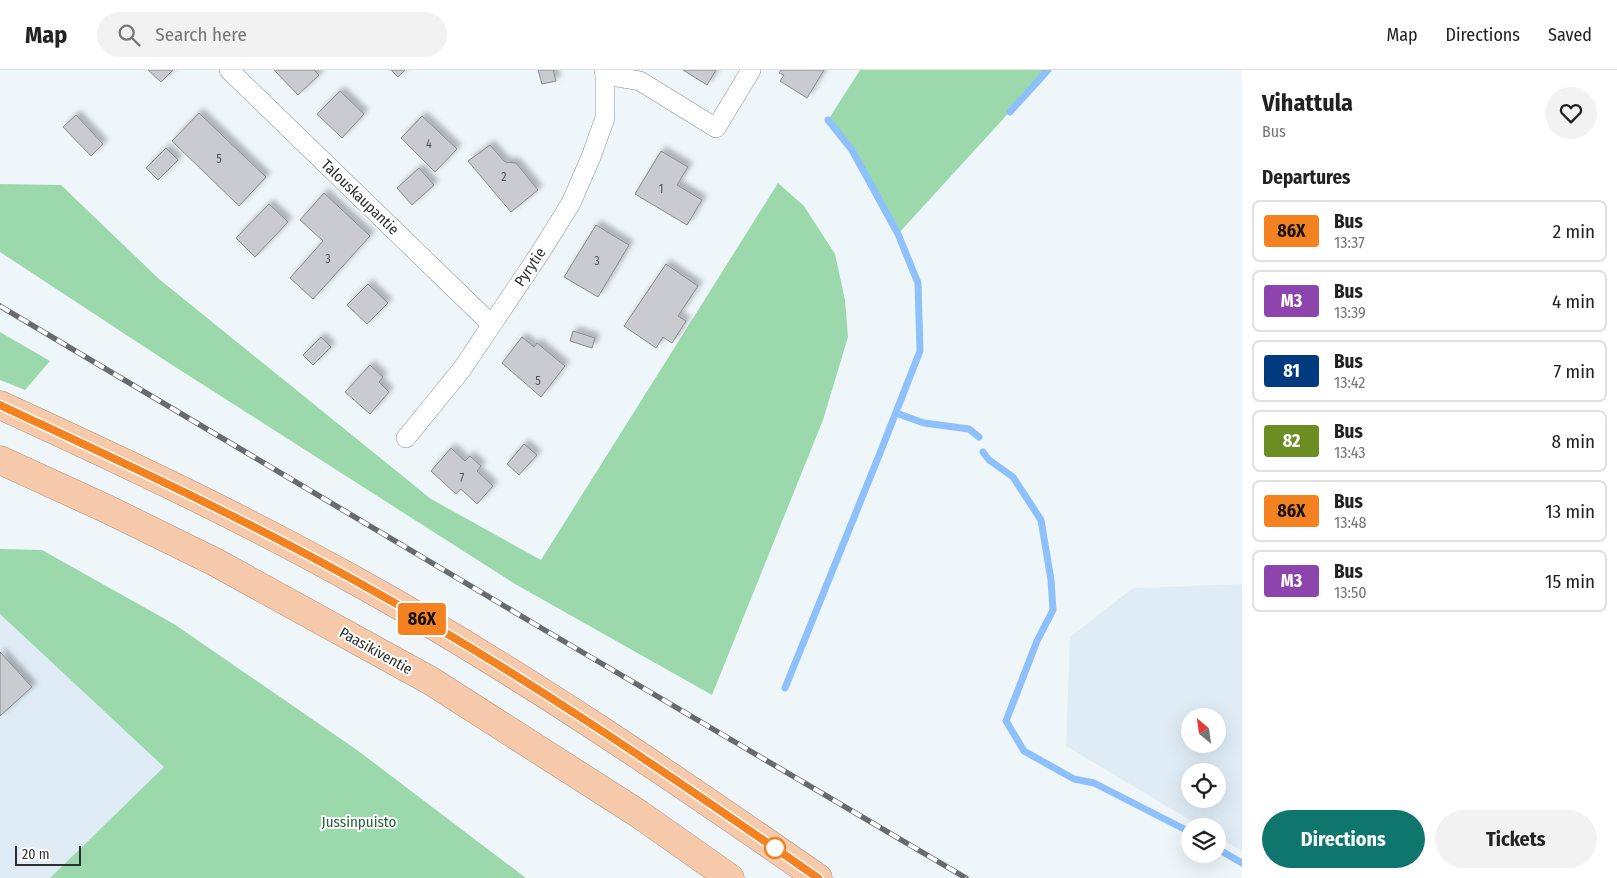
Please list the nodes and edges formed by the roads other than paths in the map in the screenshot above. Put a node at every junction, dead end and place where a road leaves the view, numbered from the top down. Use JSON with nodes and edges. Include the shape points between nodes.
{"nodes":[{"id":1,"x":229,"y":70,"type":"edge"},
{"id":2,"x":751,"y":70,"type":"edge"},
{"id":3,"x":605,"y":73,"type":"edge"},
{"id":4,"x":491,"y":324,"type":"junction"},
{"id":5,"x":0,"y":405,"type":"edge"},
{"id":6,"x":406,"y":438,"type":"dead end"},
{"id":7,"x":0,"y":460,"type":"edge"},
{"id":8,"x":730,"y":878,"type":"edge"},
{"id":9,"x":818,"y":878,"type":"edge"}],
"edges":[{"from":1,"to":4,"type":"street","name":"Talouskaupantie"},
{"from":2,"to":3,"type":"street","via":[[716,128],[640,81]]},
{"from":3,"to":4,"type":"street","name":"Pyrytie","via":[[605,118],[591,157],[570,203]]},
{"from":4,"to":6,"type":"street","name":"Pyrytie","via":[[462,369]]},
{"from":5,"to":9,"type":"highway","via":[[226,512],[354,580],[546,695],[670,775]]},
{"from":7,"to":8,"type":"highway","name":"Paasikiventie","via":[[215,562],[431,681],[639,814]]}]}
